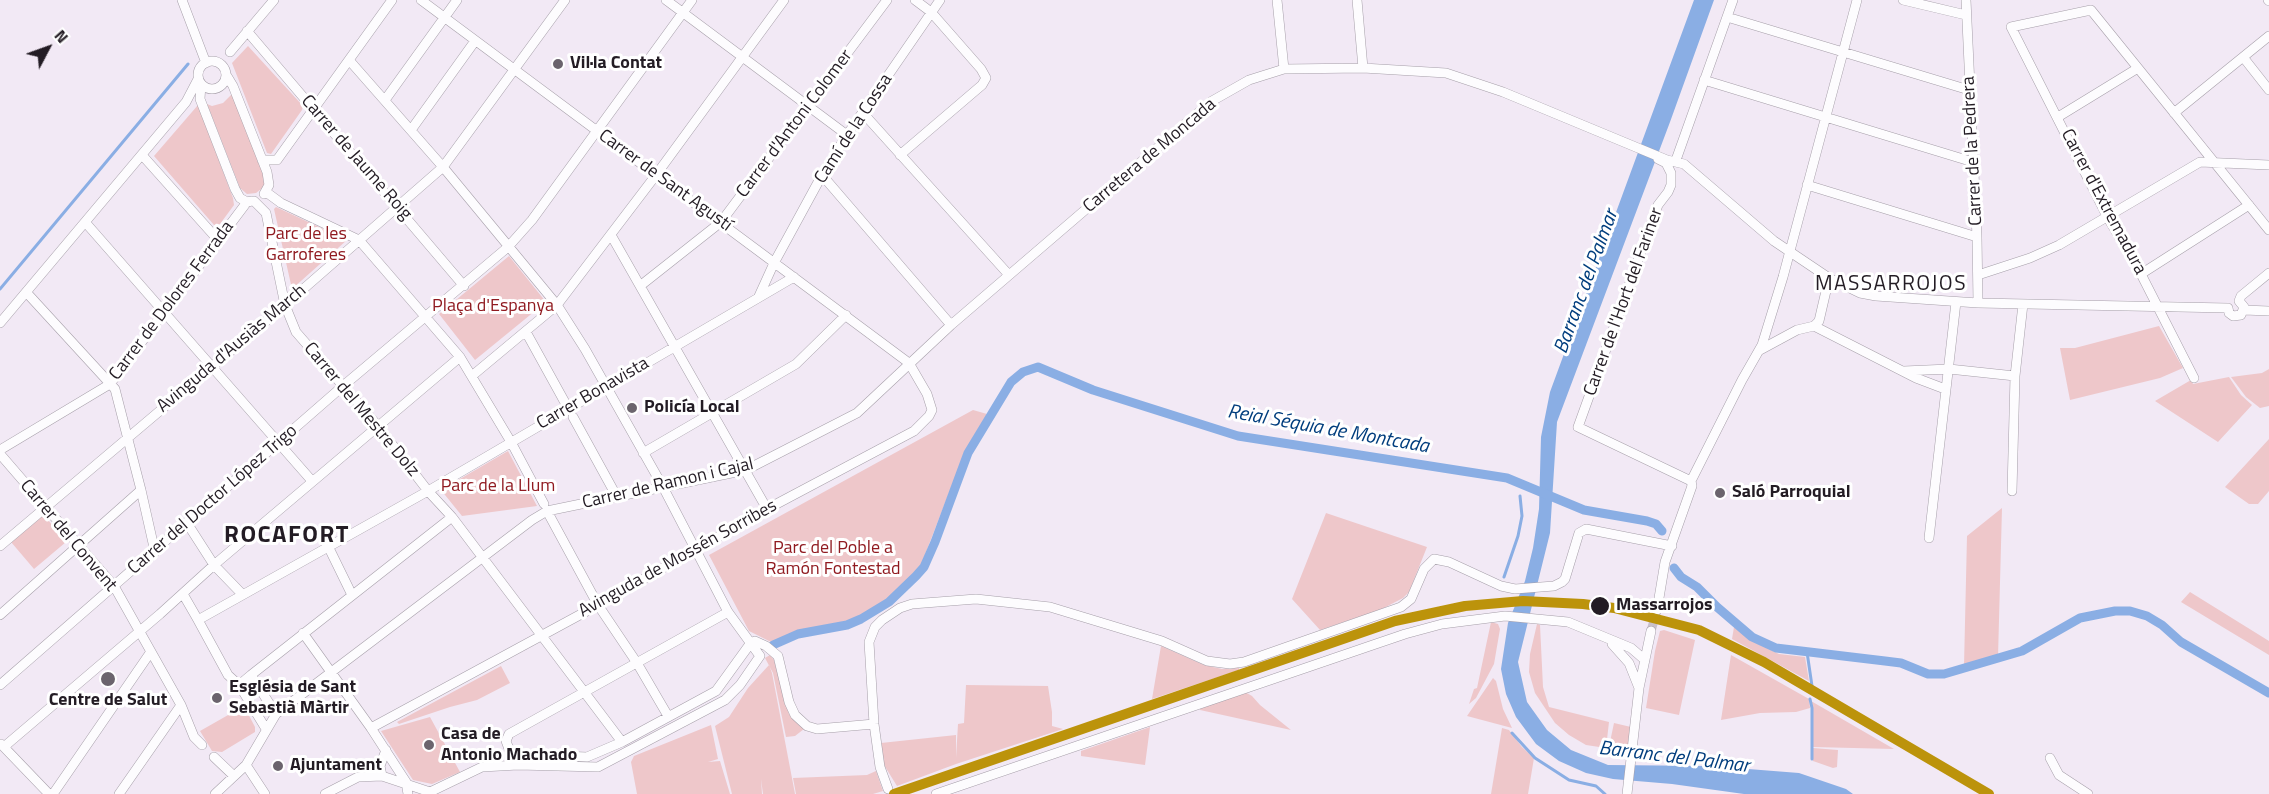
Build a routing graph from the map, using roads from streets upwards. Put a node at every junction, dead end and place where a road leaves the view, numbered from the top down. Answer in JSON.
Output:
{"nodes":[{"id":1,"x":182,"y":0,"type":"edge"},
{"id":2,"x":274,"y":0,"type":"edge"},
{"id":3,"x":392,"y":0,"type":"edge"},
{"id":4,"x":421,"y":0,"type":"edge"},
{"id":5,"x":457,"y":0,"type":"edge"},
{"id":6,"x":565,"y":0,"type":"edge"},
{"id":7,"x":666,"y":0,"type":"edge"},
{"id":8,"x":692,"y":0,"type":"edge"},
{"id":9,"x":784,"y":0,"type":"edge"},
{"id":10,"x":887,"y":0,"type":"edge"},
{"id":11,"x":915,"y":0,"type":"edge"},
{"id":12,"x":940,"y":0,"type":"edge"},
{"id":13,"x":1277,"y":0,"type":"edge"},
{"id":14,"x":1357,"y":0,"type":"edge"},
{"id":15,"x":1733,"y":0,"type":"edge"},
{"id":16,"x":1857,"y":0,"type":"edge"},
{"id":17,"x":1903,"y":0,"type":"edge"},
{"id":18,"x":1966,"y":0,"type":"edge"},
{"id":19,"x":931,"y":12,"type":"junction"},
{"id":20,"x":683,"y":13,"type":"junction"},
{"id":21,"x":1966,"y":15,"type":"junction"},
{"id":22,"x":444,"y":17,"type":"junction"},
{"id":23,"x":1727,"y":17,"type":"junction"},
{"id":24,"x":247,"y":32,"type":"junction"},
{"id":25,"x":2269,"y":36,"type":"edge"},
{"id":26,"x":475,"y":40,"type":"junction"},
{"id":27,"x":1844,"y":51,"type":"junction"},
{"id":28,"x":230,"y":52,"type":"junction"},
{"id":29,"x":743,"y":56,"type":"junction"},
{"id":30,"x":2243,"y":57,"type":"junction"},
{"id":31,"x":349,"y":60,"type":"junction"},
{"id":32,"x":210,"y":62,"type":"junction"},
{"id":33,"x":1363,"y":68,"type":"junction"},
{"id":34,"x":2138,"y":68,"type":"junction"},
{"id":35,"x":514,"y":69,"type":"junction"},
{"id":36,"x":1284,"y":69,"type":"junction"},
{"id":37,"x":226,"y":74,"type":"junction"},
{"id":38,"x":1704,"y":80,"type":"junction"},
{"id":39,"x":200,"y":81,"type":"junction"},
{"id":40,"x":214,"y":90,"type":"junction"},
{"id":41,"x":1969,"y":90,"type":"junction"},
{"id":42,"x":2269,"y":90,"type":"edge"},
{"id":43,"x":200,"y":96,"type":"junction"},
{"id":44,"x":385,"y":100,"type":"junction"},
{"id":45,"x":186,"y":102,"type":"junction"},
{"id":46,"x":808,"y":105,"type":"junction"},
{"id":47,"x":313,"y":109,"type":"junction"},
{"id":48,"x":863,"y":113,"type":"junction"},
{"id":49,"x":2174,"y":113,"type":"junction"},
{"id":50,"x":1825,"y":117,"type":"junction"},
{"id":51,"x":2058,"y":117,"type":"junction"},
{"id":52,"x":411,"y":130,"type":"junction"},
{"id":53,"x":595,"y":130,"type":"junction"},
{"id":54,"x":847,"y":135,"type":"junction"},
{"id":55,"x":142,"y":155,"type":"junction"},
{"id":56,"x":900,"y":155,"type":"junction"},
{"id":57,"x":262,"y":160,"type":"junction"},
{"id":58,"x":1670,"y":161,"type":"junction"},
{"id":59,"x":1973,"y":162,"type":"junction"},
{"id":60,"x":2214,"y":163,"type":"junction"},
{"id":61,"x":2269,"y":165,"type":"edge"},
{"id":62,"x":443,"y":167,"type":"junction"},
{"id":63,"x":656,"y":175,"type":"junction"},
{"id":64,"x":822,"y":176,"type":"junction"},
{"id":65,"x":1807,"y":185,"type":"junction"},
{"id":66,"x":266,"y":192,"type":"junction"},
{"id":67,"x":251,"y":201,"type":"junction"},
{"id":68,"x":2249,"y":205,"type":"junction"},
{"id":69,"x":398,"y":206,"type":"junction"},
{"id":70,"x":2108,"y":218,"type":"junction"},
{"id":71,"x":85,"y":222,"type":"junction"},
{"id":72,"x":721,"y":222,"type":"junction"},
{"id":73,"x":2269,"y":230,"type":"edge"},
{"id":74,"x":611,"y":235,"type":"junction"},
{"id":75,"x":1977,"y":237,"type":"junction"},
{"id":76,"x":218,"y":240,"type":"junction"},
{"id":77,"x":359,"y":240,"type":"junction"},
{"id":78,"x":508,"y":247,"type":"junction"},
{"id":79,"x":1790,"y":251,"type":"junction"},
{"id":80,"x":774,"y":263,"type":"junction"},
{"id":81,"x":2269,"y":273,"type":"edge"},
{"id":82,"x":2141,"y":274,"type":"junction"},
{"id":83,"x":1009,"y":275,"type":"junction"},
{"id":84,"x":1978,"y":275,"type":"junction"},
{"id":85,"x":794,"y":277,"type":"junction"},
{"id":86,"x":1829,"y":278,"type":"junction"},
{"id":87,"x":464,"y":286,"type":"junction"},
{"id":88,"x":640,"y":286,"type":"junction"},
{"id":89,"x":26,"y":292,"type":"junction"},
{"id":90,"x":759,"y":296,"type":"junction"},
{"id":91,"x":2239,"y":301,"type":"junction"},
{"id":92,"x":1956,"y":302,"type":"junction"},
{"id":93,"x":1978,"y":303,"type":"junction"},
{"id":94,"x":2023,"y":304,"type":"junction"},
{"id":95,"x":285,"y":305,"type":"junction"},
{"id":96,"x":557,"y":305,"type":"junction"},
{"id":97,"x":2157,"y":306,"type":"junction"},
{"id":98,"x":2228,"y":308,"type":"junction"},
{"id":99,"x":2244,"y":310,"type":"junction"},
{"id":100,"x":2269,"y":311,"type":"edge"},
{"id":101,"x":164,"y":312,"type":"junction"},
{"id":102,"x":846,"y":315,"type":"junction"},
{"id":103,"x":426,"y":317,"type":"junction"},
{"id":104,"x":0,"y":323,"type":"edge"},
{"id":105,"x":951,"y":325,"type":"junction"},
{"id":106,"x":1814,"y":326,"type":"junction"},
{"id":107,"x":526,"y":332,"type":"junction"},
{"id":108,"x":675,"y":346,"type":"junction"},
{"id":109,"x":1760,"y":350,"type":"junction"},
{"id":110,"x":460,"y":357,"type":"junction"},
{"id":111,"x":909,"y":363,"type":"junction"},
{"id":112,"x":212,"y":366,"type":"junction"},
{"id":113,"x":1949,"y":369,"type":"junction"},
{"id":114,"x":1904,"y":371,"type":"junction"},
{"id":115,"x":472,"y":375,"type":"junction"},
{"id":116,"x":2015,"y":376,"type":"junction"},
{"id":117,"x":2194,"y":378,"type":"dead end"},
{"id":118,"x":110,"y":384,"type":"junction"},
{"id":119,"x":343,"y":386,"type":"junction"},
{"id":120,"x":606,"y":386,"type":"junction"},
{"id":121,"x":1945,"y":389,"type":"junction"},
{"id":122,"x":713,"y":412,"type":"junction"},
{"id":123,"x":570,"y":413,"type":"junction"},
{"id":124,"x":378,"y":426,"type":"junction"},
{"id":125,"x":128,"y":438,"type":"junction"},
{"id":126,"x":279,"y":442,"type":"junction"},
{"id":127,"x":511,"y":442,"type":"junction"},
{"id":128,"x":0,"y":452,"type":"edge"},
{"id":129,"x":643,"y":453,"type":"junction"},
{"id":130,"x":746,"y":470,"type":"junction"},
{"id":131,"x":312,"y":481,"type":"junction"},
{"id":132,"x":1691,"y":481,"type":"junction"},
{"id":133,"x":663,"y":487,"type":"junction"},
{"id":134,"x":141,"y":490,"type":"junction"},
{"id":135,"x":428,"y":491,"type":"junction"},
{"id":136,"x":2012,"y":491,"type":"dead end"},
{"id":137,"x":617,"y":497,"type":"junction"},
{"id":138,"x":45,"y":508,"type":"junction"},
{"id":139,"x":546,"y":508,"type":"junction"},
{"id":140,"x":767,"y":509,"type":"junction"},
{"id":141,"x":452,"y":517,"type":"junction"},
{"id":142,"x":187,"y":524,"type":"junction"},
{"id":143,"x":1929,"y":538,"type":"dead end"},
{"id":144,"x":78,"y":545,"type":"junction"},
{"id":145,"x":0,"y":546,"type":"edge"},
{"id":146,"x":328,"y":546,"type":"junction"},
{"id":147,"x":1671,"y":546,"type":"junction"},
{"id":148,"x":695,"y":549,"type":"junction"},
{"id":149,"x":155,"y":552,"type":"junction"},
{"id":150,"x":481,"y":556,"type":"junction"},
{"id":151,"x":214,"y":565,"type":"junction"},
{"id":152,"x":114,"y":586,"type":"junction"},
{"id":153,"x":183,"y":594,"type":"junction"},
{"id":154,"x":242,"y":594,"type":"junction"},
{"id":155,"x":352,"y":595,"type":"junction"},
{"id":156,"x":598,"y":605,"type":"junction"},
{"id":157,"x":1657,"y":610,"type":"tunnel mouth"},
{"id":158,"x":728,"y":612,"type":"junction"},
{"id":159,"x":0,"y":615,"type":"edge"},
{"id":160,"x":198,"y":621,"type":"junction"},
{"id":161,"x":140,"y":632,"type":"junction"},
{"id":162,"x":303,"y":633,"type":"junction"},
{"id":163,"x":541,"y":634,"type":"junction"},
{"id":164,"x":1600,"y":635,"type":"junction"},
{"id":165,"x":750,"y":644,"type":"junction"},
{"id":166,"x":1631,"y":648,"type":"junction"},
{"id":167,"x":150,"y":653,"type":"junction"},
{"id":168,"x":1645,"y":660,"type":"junction"},
{"id":169,"x":1627,"y":661,"type":"junction"},
{"id":170,"x":637,"y":663,"type":"junction"},
{"id":171,"x":331,"y":671,"type":"junction"},
{"id":172,"x":251,"y":675,"type":"junction"},
{"id":173,"x":0,"y":685,"type":"edge"},
{"id":174,"x":239,"y":685,"type":"junction"},
{"id":175,"x":1639,"y":688,"type":"junction"},
{"id":176,"x":584,"y":693,"type":"junction"},
{"id":177,"x":181,"y":705,"type":"junction"},
{"id":178,"x":276,"y":714,"type":"junction"},
{"id":179,"x":668,"y":716,"type":"junction"},
{"id":180,"x":874,"y":724,"type":"junction"},
{"id":181,"x":371,"y":728,"type":"junction"},
{"id":182,"x":266,"y":729,"type":"junction"},
{"id":183,"x":622,"y":742,"type":"junction"},
{"id":184,"x":2,"y":745,"type":"edge"},
{"id":185,"x":202,"y":745,"type":"dead end"},
{"id":186,"x":386,"y":750,"type":"junction"},
{"id":187,"x":214,"y":757,"type":"dead end"},
{"id":188,"x":2050,"y":758,"type":"dead end"},
{"id":189,"x":246,"y":765,"type":"junction"},
{"id":190,"x":234,"y":776,"type":"junction"},
{"id":191,"x":382,"y":776,"type":"junction"},
{"id":192,"x":406,"y":782,"type":"junction"},
{"id":193,"x":888,"y":789,"type":"dead end"},
{"id":194,"x":1627,"y":791,"type":"edge"},
{"id":195,"x":121,"y":793,"type":"edge"},
{"id":196,"x":51,"y":794,"type":"edge"},
{"id":197,"x":215,"y":794,"type":"edge"},
{"id":198,"x":265,"y":794,"type":"edge"},
{"id":199,"x":325,"y":794,"type":"edge"},
{"id":200,"x":408,"y":794,"type":"edge"},
{"id":201,"x":936,"y":794,"type":"edge"},
{"id":202,"x":2088,"y":794,"type":"edge"}],
"edges":[{"from":1,"to":32,"type":"street"},
{"from":2,"to":24,"type":"street"},
{"from":3,"to":31,"type":"street"},
{"from":4,"to":22,"type":"street","name":"Carrer de Sant Agustí"},
{"from":5,"to":22,"type":"street"},
{"from":6,"to":35,"type":"street","name":"Avinguda d'Ausiàs March"},
{"from":7,"to":20,"type":"street"},
{"from":8,"to":20,"type":"street"},
{"from":9,"to":29,"type":"street"},
{"from":10,"to":46,"type":"street","name":"Carrer d'Antoni Colomer"},
{"from":11,"to":19,"type":"street"},
{"from":12,"to":19,"type":"street","name":"Camí de la Cossa"},
{"from":13,"to":36,"type":"street"},
{"from":14,"to":33,"type":"street"},
{"from":15,"to":23,"type":"street","name":"Carrer de l'Hort del Fariner"},
{"from":16,"to":27,"type":"street"},
{"from":17,"to":21,"type":"street"},
{"from":18,"to":21,"type":"street","name":"Carrer de la Pedrera"},
{"from":19,"to":48,"type":"street","name":"Camí de la Cossa"},
{"from":19,"to":56,"type":"street"},
{"from":20,"to":29,"type":"street"},
{"from":20,"to":53,"type":"street"},
{"from":21,"to":41,"type":"street","name":"Carrer de la Pedrera"},
{"from":22,"to":26,"type":"street","name":"Carrer de Sant Agustí"},
{"from":22,"to":44,"type":"street"},
{"from":23,"to":27,"type":"street"},
{"from":23,"to":38,"type":"street","name":"Carrer de l'Hort del Fariner"},
{"from":24,"to":28,"type":"street"},
{"from":24,"to":47,"type":"street","name":"Carrer de Jaume Roig"},
{"from":25,"to":30,"type":"street"},
{"from":26,"to":35,"type":"street","name":"Carrer de Sant Agustí"},
{"from":26,"to":52,"type":"street"},
{"from":27,"to":41,"type":"street"},
{"from":27,"to":50,"type":"street"},
{"from":28,"to":32,"type":"street"},
{"from":28,"to":37,"type":"street"},
{"from":29,"to":46,"type":"street"},
{"from":29,"to":63,"type":"street"},
{"from":30,"to":42,"type":"street"},
{"from":30,"to":49,"type":"street"},
{"from":31,"to":44,"type":"street"},
{"from":31,"to":47,"type":"street"},
{"from":32,"to":37,"type":"street"},
{"from":32,"to":39,"type":"street"},
{"from":33,"to":36,"type":"street","name":"Carretera de Moncada"},
{"from":33,"to":58,"type":"street","name":"Carretera de Moncada"},
{"from":34,"to":49,"type":"street"},
{"from":34,"to":51,"type":"street"},
{"from":34,"to":51,"type":"street","name":"Carrer d'Extremadura"},
{"from":35,"to":53,"type":"street","name":"Carrer de Sant Agustí"},
{"from":35,"to":62,"type":"street","name":"Avinguda d'Ausiàs March"},
{"from":36,"to":83,"type":"street","name":"Carretera de Moncada"},
{"from":37,"to":40,"type":"street"},
{"from":37,"to":57,"type":"street"},
{"from":38,"to":50,"type":"street"},
{"from":38,"to":58,"type":"street","name":"Carrer de l'Hort del Fariner"},
{"from":39,"to":40,"type":"street"},
{"from":39,"to":43,"type":"street"},
{"from":39,"to":45,"type":"street"},
{"from":40,"to":43,"type":"street"},
{"from":41,"to":59,"type":"street","name":"Carrer de la Pedrera"},
{"from":43,"to":45,"type":"street"},
{"from":43,"to":67,"type":"street","name":"Carrer del Mestre Dolz"},
{"from":44,"to":52,"type":"street"},
{"from":45,"to":55,"type":"street"},
{"from":46,"to":54,"type":"street"},
{"from":46,"to":72,"type":"street","name":"Carrer d'Antoni Colomer"},
{"from":47,"to":57,"type":"street"},
{"from":47,"to":69,"type":"street","name":"Carrer de Jaume Roig"},
{"from":48,"to":54,"type":"street","name":"Camí de la Cossa"},
{"from":48,"to":56,"type":"street"},
{"from":49,"to":60,"type":"street"},
{"from":50,"to":59,"type":"street"},
{"from":50,"to":65,"type":"street"},
{"from":51,"to":70,"type":"street","name":"Carrer d'Extremadura"},
{"from":52,"to":62,"type":"street"},
{"from":53,"to":63,"type":"street","name":"Carrer de Sant Agustí"},
{"from":53,"to":78,"type":"street"},
{"from":54,"to":64,"type":"street","name":"Camí de la Cossa"},
{"from":55,"to":71,"type":"street"},
{"from":55,"to":76,"type":"street"},
{"from":56,"to":83,"type":"street"},
{"from":57,"to":66,"type":"street"},
{"from":58,"to":79,"type":"street","name":"Carretera de Moncada"},
{"from":58,"to":132,"type":"street","name":"Carrer de l'Hort del Fariner"},
{"from":59,"to":75,"type":"street","name":"Carrer de la Pedrera"},
{"from":60,"to":61,"type":"street"},
{"from":60,"to":68,"type":"street"},
{"from":60,"to":70,"type":"street"},
{"from":62,"to":69,"type":"street","name":"Avinguda d'Ausiàs March"},
{"from":62,"to":78,"type":"street"},
{"from":63,"to":72,"type":"street","name":"Carrer de Sant Agustí"},
{"from":63,"to":74,"type":"street"},
{"from":64,"to":80,"type":"street","name":"Camí de la Cossa"},
{"from":64,"to":105,"type":"street"},
{"from":65,"to":75,"type":"street"},
{"from":65,"to":79,"type":"street"},
{"from":66,"to":67,"type":"street","name":"Carrer de Dolores Ferrada"},
{"from":66,"to":77,"type":"street"},
{"from":67,"to":76,"type":"street","name":"Carrer de Dolores Ferrada"},
{"from":67,"to":95,"type":"street","name":"Carrer del Mestre Dolz"},
{"from":68,"to":73,"type":"street"},
{"from":68,"to":82,"type":"street"},
{"from":69,"to":77,"type":"street","name":"Avinguda d'Ausiàs March"},
{"from":69,"to":87,"type":"street","name":"Carrer de Jaume Roig"},
{"from":70,"to":82,"type":"street","name":"Carrer d'Extremadura"},
{"from":70,"to":84,"type":"street"},
{"from":71,"to":89,"type":"street"},
{"from":71,"to":101,"type":"street"},
{"from":72,"to":80,"type":"street","name":"Carrer de Sant Agustí"},
{"from":72,"to":88,"type":"street","name":"Carrer d'Antoni Colomer"},
{"from":74,"to":88,"type":"street"},
{"from":74,"to":96,"type":"street"},
{"from":75,"to":84,"type":"street","name":"Carrer de la Pedrera"},
{"from":76,"to":101,"type":"street","name":"Carrer de Dolores Ferrada"},
{"from":77,"to":95,"type":"street","name":"Avinguda d'Ausiàs March"},
{"from":77,"to":103,"type":"street"},
{"from":78,"to":87,"type":"street"},
{"from":78,"to":96,"type":"street"},
{"from":79,"to":86,"type":"street","name":"Carretera de Moncada"},
{"from":79,"to":109,"type":"street"},
{"from":80,"to":85,"type":"street","name":"Carrer de Sant Agustí"},
{"from":80,"to":90,"type":"street"},
{"from":81,"to":91,"type":"street"},
{"from":82,"to":97,"type":"street","name":"Carrer d'Extremadura"},
{"from":83,"to":105,"type":"street","name":"Carretera de Moncada"},
{"from":84,"to":93,"type":"street","name":"Carrer de la Pedrera"},
{"from":85,"to":90,"type":"street","name":"Carrer Bonavista"},
{"from":85,"to":102,"type":"street","name":"Carrer de Sant Agustí"},
{"from":86,"to":92,"type":"street","name":"Carretera de Moncada"},
{"from":86,"to":106,"type":"street"},
{"from":87,"to":103,"type":"street"},
{"from":88,"to":108,"type":"street"},
{"from":89,"to":104,"type":"street"},
{"from":89,"to":118,"type":"street"},
{"from":90,"to":108,"type":"street","name":"Carrer Bonavista"},
{"from":91,"to":98,"type":"street"},
{"from":91,"to":99,"type":"street"},
{"from":92,"to":93,"type":"street","name":"Carretera de Moncada"},
{"from":92,"to":113,"type":"street"},
{"from":93,"to":94,"type":"street","name":"Carretera de Moncada"},
{"from":94,"to":97,"type":"street","name":"Carretera de Moncada"},
{"from":94,"to":116,"type":"street"},
{"from":95,"to":112,"type":"street","name":"Avinguda d'Ausiàs March"},
{"from":95,"to":119,"type":"street","name":"Carrer del Mestre Dolz"},
{"from":96,"to":107,"type":"street"},
{"from":96,"to":120,"type":"street"},
{"from":97,"to":98,"type":"street","name":"Carretera de Moncada"},
{"from":97,"to":117,"type":"street","name":"Carrer d'Extremadura"},
{"from":98,"to":99,"type":"street"},
{"from":99,"to":100,"type":"street"},
{"from":101,"to":112,"type":"street"},
{"from":101,"to":118,"type":"street","name":"Carrer de Dolores Ferrada"},
{"from":102,"to":111,"type":"street","name":"Carrer de Sant Agustí"},
{"from":102,"to":122,"type":"street"},
{"from":103,"to":110,"type":"street"},
{"from":103,"to":119,"type":"street","name":"Carrer del Doctor López Trigo"},
{"from":105,"to":111,"type":"street","name":"Carretera de Moncada"},
{"from":106,"to":109,"type":"street"},
{"from":106,"to":114,"type":"street"},
{"from":107,"to":115,"type":"street"},
{"from":107,"to":123,"type":"street"},
{"from":108,"to":120,"type":"street","name":"Carrer Bonavista"},
{"from":108,"to":122,"type":"street"},
{"from":109,"to":132,"type":"street"},
{"from":110,"to":115,"type":"street"},
{"from":110,"to":124,"type":"street"},
{"from":111,"to":130,"type":"street","name":"Carrer de Ramon i Cajal"},
{"from":111,"to":140,"type":"street","name":"Avinguda de Mossén Sorribes"},
{"from":112,"to":125,"type":"street","name":"Avinguda d'Ausiàs March"},
{"from":112,"to":126,"type":"street"},
{"from":113,"to":114,"type":"street"},
{"from":113,"to":116,"type":"street"},
{"from":113,"to":121,"type":"street"},
{"from":114,"to":121,"type":"street"},
{"from":115,"to":127,"type":"street"},
{"from":116,"to":136,"type":"street"},
{"from":118,"to":125,"type":"street"},
{"from":118,"to":128,"type":"street","name":"Carrer de Dolores Ferrada"},
{"from":119,"to":124,"type":"street","name":"Carrer del Mestre Dolz"},
{"from":119,"to":126,"type":"street","name":"Carrer del Doctor López Trigo"},
{"from":120,"to":123,"type":"street","name":"Carrer Bonavista"},
{"from":120,"to":129,"type":"street"},
{"from":121,"to":143,"type":"street"},
{"from":122,"to":129,"type":"street"},
{"from":122,"to":130,"type":"street"},
{"from":123,"to":127,"type":"street","name":"Carrer Bonavista"},
{"from":123,"to":137,"type":"street"},
{"from":124,"to":131,"type":"street"},
{"from":124,"to":135,"type":"street","name":"Carrer del Mestre Dolz"},
{"from":125,"to":134,"type":"street"},
{"from":125,"to":138,"type":"street","name":"Avinguda d'Ausiàs March"},
{"from":126,"to":131,"type":"street"},
{"from":126,"to":142,"type":"street","name":"Carrer del Doctor López Trigo"},
{"from":127,"to":135,"type":"street","name":"Carrer Bonavista"},
{"from":127,"to":139,"type":"street"},
{"from":128,"to":138,"type":"street","name":"Carrer del Convent"},
{"from":129,"to":133,"type":"street"},
{"from":130,"to":133,"type":"street","name":"Carrer de Ramon i Cajal"},
{"from":130,"to":140,"type":"street"},
{"from":131,"to":151,"type":"street"},
{"from":132,"to":147,"type":"street"},
{"from":133,"to":137,"type":"street","name":"Carrer de Ramon i Cajal"},
{"from":133,"to":148,"type":"street"},
{"from":134,"to":144,"type":"street"},
{"from":134,"to":149,"type":"street"},
{"from":135,"to":141,"type":"street","name":"Carrer del Mestre Dolz"},
{"from":135,"to":146,"type":"street","name":"Carrer Bonavista"},
{"from":137,"to":139,"type":"street","name":"Carrer de Ramon i Cajal"},
{"from":138,"to":144,"type":"street","name":"Carrer del Convent"},
{"from":138,"to":145,"type":"street","name":"Avinguda d'Ausiàs March"},
{"from":139,"to":150,"type":"street","name":"Carrer de Ramon i Cajal"},
{"from":139,"to":156,"type":"street"},
{"from":140,"to":148,"type":"street","name":"Avinguda de Mossén Sorribes"},
{"from":141,"to":150,"type":"street","name":"Carrer del Mestre Dolz"},
{"from":141,"to":155,"type":"street"},
{"from":142,"to":149,"type":"street","name":"Carrer del Doctor López Trigo"},
{"from":142,"to":151,"type":"street"},
{"from":144,"to":152,"type":"street","name":"Carrer del Convent"},
{"from":144,"to":159,"type":"street"},
{"from":146,"to":154,"type":"street","name":"Carrer Bonavista"},
{"from":146,"to":155,"type":"street"},
{"from":147,"to":157,"type":"street"},
{"from":147,"to":180,"type":"street"},
{"from":148,"to":156,"type":"street","name":"Avinguda de Mossén Sorribes"},
{"from":148,"to":158,"type":"street"},
{"from":149,"to":152,"type":"street","name":"Carrer del Doctor López Trigo"},
{"from":150,"to":163,"type":"street","name":"Carrer del Mestre Dolz"},
{"from":150,"to":171,"type":"street","name":"Carrer de Ramon i Cajal"},
{"from":151,"to":153,"type":"street"},
{"from":151,"to":154,"type":"street"},
{"from":152,"to":161,"type":"street","name":"Carrer del Convent"},
{"from":152,"to":173,"type":"street","name":"Carrer del Doctor López Trigo"},
{"from":153,"to":160,"type":"street"},
{"from":153,"to":161,"type":"street"},
{"from":154,"to":160,"type":"street","name":"Carrer Bonavista"},
{"from":155,"to":162,"type":"street"},
{"from":156,"to":163,"type":"street","name":"Avinguda de Mossén Sorribes"},
{"from":156,"to":170,"type":"street"},
{"from":158,"to":165,"type":"street"},
{"from":158,"to":170,"type":"street"},
{"from":160,"to":174,"type":"street"},
{"from":161,"to":167,"type":"street","name":"Carrer del Convent"},
{"from":161,"to":184,"type":"street"},
{"from":162,"to":171,"type":"street"},
{"from":162,"to":172,"type":"street"},
{"from":163,"to":176,"type":"street","name":"Carrer del Mestre Dolz"},
{"from":163,"to":181,"type":"street","name":"Avinguda de Mossén Sorribes"},
{"from":164,"to":166,"type":"street"},
{"from":164,"to":169,"type":"street"},
{"from":164,"to":201,"type":"street"},
{"from":165,"to":179,"type":"street"},
{"from":165,"to":180,"type":"street"},
{"from":165,"to":192,"type":"street"},
{"from":166,"to":168,"type":"street"},
{"from":166,"to":168,"type":"street"},
{"from":167,"to":177,"type":"street","name":"Carrer del Convent"},
{"from":167,"to":196,"type":"street"},
{"from":168,"to":169,"type":"street"},
{"from":168,"to":175,"type":"street"},
{"from":169,"to":175,"type":"street"},
{"from":170,"to":176,"type":"street"},
{"from":170,"to":179,"type":"street"},
{"from":171,"to":178,"type":"street","name":"Carrer de Ramon i Cajal"},
{"from":171,"to":181,"type":"street"},
{"from":172,"to":174,"type":"street"},
{"from":172,"to":178,"type":"street"},
{"from":174,"to":182,"type":"street"},
{"from":175,"to":194,"type":"street"},
{"from":176,"to":183,"type":"street","name":"Carrer del Mestre Dolz"},
{"from":176,"to":183,"type":"street"},
{"from":177,"to":185,"type":"street","name":"Carrer del Convent"},
{"from":177,"to":195,"type":"street"},
{"from":178,"to":182,"type":"street","name":"Carrer de Ramon i Cajal"},
{"from":179,"to":183,"type":"street"},
{"from":180,"to":193,"type":"street"},
{"from":181,"to":186,"type":"street"},
{"from":182,"to":189,"type":"street","name":"Carrer de Ramon i Cajal"},
{"from":184,"to":196,"type":"street"},
{"from":186,"to":191,"type":"street"},
{"from":186,"to":192,"type":"street"},
{"from":187,"to":190,"type":"street"},
{"from":188,"to":202,"type":"street"},
{"from":189,"to":190,"type":"street","name":"Carrer de Ramon i Cajal"},
{"from":189,"to":198,"type":"street"},
{"from":190,"to":197,"type":"street","name":"Carrer de Ramon i Cajal"},
{"from":191,"to":192,"type":"street"},
{"from":191,"to":199,"type":"street"},
{"from":192,"to":200,"type":"street"}]}
